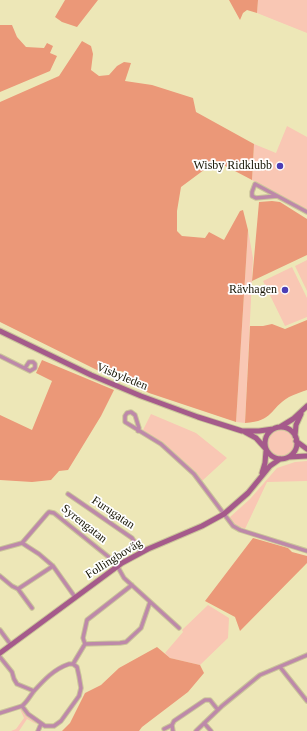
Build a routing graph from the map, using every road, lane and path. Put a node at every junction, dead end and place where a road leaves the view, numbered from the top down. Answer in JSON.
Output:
{"nodes":[{"id":1,"x":277,"y":196,"type":"junction"},
{"id":2,"x":307,"y":212,"type":"edge"},
{"id":3,"x":0,"y":331,"type":"edge"},
{"id":4,"x":0,"y":356,"type":"edge"},
{"id":5,"x":25,"y":368,"type":"dead end"},
{"id":6,"x":307,"y":406,"type":"edge"},
{"id":7,"x":302,"y":411,"type":"junction"},
{"id":8,"x":279,"y":428,"type":"junction"},
{"id":9,"x":273,"y":429,"type":"junction"},
{"id":10,"x":138,"y":431,"type":"junction"},
{"id":11,"x":242,"y":431,"type":"junction"},
{"id":12,"x":296,"y":439,"type":"junction"},
{"id":13,"x":266,"y":449,"type":"junction"},
{"id":14,"x":307,"y":449,"type":"edge"},
{"id":15,"x":307,"y":456,"type":"edge"},
{"id":16,"x":288,"y":457,"type":"junction"},
{"id":17,"x":280,"y":459,"type":"junction"},
{"id":18,"x":261,"y":476,"type":"junction"},
{"id":19,"x":68,"y":494,"type":"dead end"},
{"id":20,"x":224,"y":514,"type":"junction"},
{"id":21,"x":22,"y":543,"type":"junction"},
{"id":22,"x":0,"y":548,"type":"edge"},
{"id":23,"x":307,"y":551,"type":"edge"},
{"id":24,"x":141,"y":552,"type":"junction"},
{"id":25,"x":53,"y":566,"type":"junction"},
{"id":26,"x":117,"y":566,"type":"junction"},
{"id":27,"x":0,"y":576,"type":"edge"},
{"id":28,"x":132,"y":586,"type":"junction"},
{"id":29,"x":18,"y":589,"type":"junction"},
{"id":30,"x":75,"y":597,"type":"junction"},
{"id":31,"x":150,"y":602,"type":"junction"},
{"id":32,"x":32,"y":608,"type":"dead end"},
{"id":33,"x":179,"y":628,"type":"dead end"},
{"id":34,"x":0,"y":630,"type":"edge"},
{"id":35,"x":85,"y":644,"type":"junction"},
{"id":36,"x":11,"y":645,"type":"junction"},
{"id":37,"x":0,"y":653,"type":"edge"},
{"id":38,"x":307,"y":655,"type":"edge"},
{"id":39,"x":0,"y":657,"type":"edge"},
{"id":40,"x":73,"y":664,"type":"junction"},
{"id":41,"x":280,"y":667,"type":"junction"},
{"id":42,"x":34,"y":691,"type":"junction"},
{"id":43,"x":307,"y":702,"type":"edge"},
{"id":44,"x":22,"y":706,"type":"junction"},
{"id":45,"x":218,"y":710,"type":"junction"},
{"id":46,"x":0,"y":713,"type":"edge"},
{"id":47,"x":204,"y":723,"type":"junction"},
{"id":48,"x":41,"y":724,"type":"junction"},
{"id":49,"x":172,"y":724,"type":"junction"},
{"id":50,"x":164,"y":729,"type":"dead end"},
{"id":51,"x":38,"y":731,"type":"edge"},
{"id":52,"x":173,"y":731,"type":"edge"},
{"id":53,"x":196,"y":731,"type":"edge"},
{"id":54,"x":211,"y":731,"type":"edge"}],
"edges":[{"from":1,"to":1,"type":"street"},
{"from":1,"to":2,"type":"street"},
{"from":3,"to":11,"type":"main road","name":"Visbyleden"},
{"from":4,"to":5,"type":"street"},
{"from":6,"to":7,"type":"main road"},
{"from":7,"to":8,"type":"main road"},
{"from":7,"to":12,"type":"main road"},
{"from":8,"to":9,"type":"main road"},
{"from":8,"to":12,"type":"main road"},
{"from":9,"to":11,"type":"main road","name":"Visbyleden"},
{"from":9,"to":13,"type":"main road"},
{"from":10,"to":10,"type":"street"},
{"from":10,"to":20,"type":"street"},
{"from":11,"to":13,"type":"main road","name":"Visbyleden"},
{"from":12,"to":14,"type":"main road"},
{"from":12,"to":16,"type":"main road"},
{"from":13,"to":17,"type":"main road"},
{"from":13,"to":18,"type":"main road","name":"Follingboväg"},
{"from":15,"to":16,"type":"main road"},
{"from":16,"to":17,"type":"main road"},
{"from":17,"to":18,"type":"main road","name":"Follingboväg"},
{"from":18,"to":20,"type":"main road","name":"Follingboväg"},
{"from":19,"to":24,"type":"street","name":"Furugatan"},
{"from":20,"to":23,"type":"street"},
{"from":20,"to":24,"type":"main road","name":"Follingboväg"},
{"from":21,"to":22,"type":"street"},
{"from":21,"to":25,"type":"street"},
{"from":21,"to":26,"type":"street","name":"Syrengatan"},
{"from":24,"to":26,"type":"main road","name":"Follingboväg"},
{"from":25,"to":29,"type":"street"},
{"from":25,"to":30,"type":"street"},
{"from":26,"to":28,"type":"street"},
{"from":26,"to":30,"type":"main road","name":"Follingboväg"},
{"from":27,"to":29,"type":"street"},
{"from":28,"to":31,"type":"street"},
{"from":28,"to":35,"type":"street"},
{"from":29,"to":32,"type":"street"},
{"from":30,"to":36,"type":"main road","name":"Follingboväg"},
{"from":31,"to":33,"type":"street"},
{"from":31,"to":35,"type":"street"},
{"from":34,"to":36,"type":"street"},
{"from":35,"to":40,"type":"street"},
{"from":36,"to":37,"type":"main road","name":"Follingboväg"},
{"from":38,"to":41,"type":"street"},
{"from":39,"to":42,"type":"street"},
{"from":40,"to":42,"type":"street"},
{"from":40,"to":48,"type":"street"},
{"from":41,"to":43,"type":"street"},
{"from":41,"to":45,"type":"street"},
{"from":42,"to":44,"type":"street"},
{"from":44,"to":46,"type":"street"},
{"from":44,"to":48,"type":"street"},
{"from":45,"to":47,"type":"street"},
{"from":45,"to":49,"type":"street"},
{"from":47,"to":53,"type":"street"},
{"from":47,"to":54,"type":"street"},
{"from":48,"to":51,"type":"street"},
{"from":49,"to":50,"type":"street"},
{"from":49,"to":52,"type":"street"}]}
